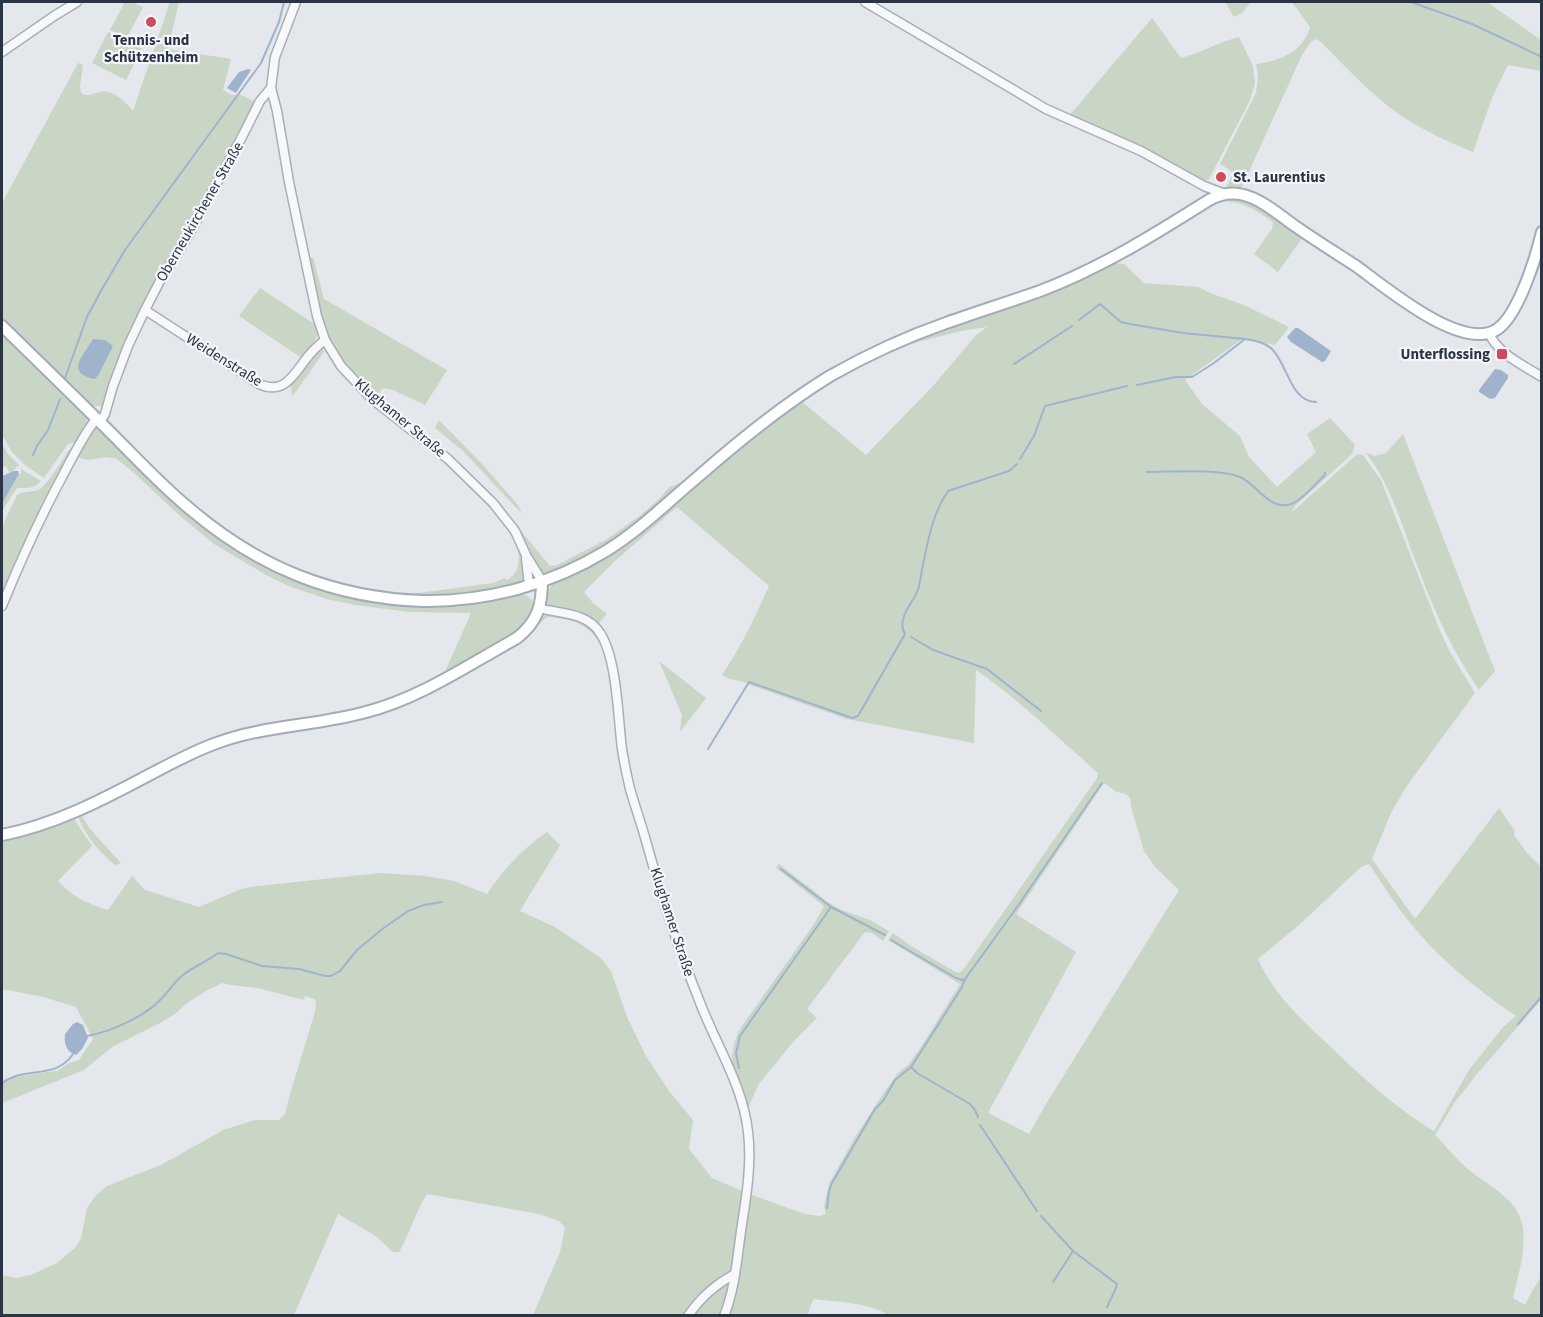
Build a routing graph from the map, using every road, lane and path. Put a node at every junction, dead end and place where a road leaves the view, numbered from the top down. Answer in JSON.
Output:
{"nodes":[{"id":1,"x":77,"y":2,"type":"edge"},
{"id":2,"x":296,"y":2,"type":"edge"},
{"id":3,"x":865,"y":2,"type":"edge"},
{"id":4,"x":2,"y":52,"type":"edge"},
{"id":5,"x":271,"y":88,"type":"junction"},
{"id":6,"x":1204,"y":186,"type":"junction"},
{"id":7,"x":1225,"y":194,"type":"junction"},
{"id":8,"x":1209,"y":200,"type":"junction"},
{"id":9,"x":1542,"y":232,"type":"edge"},
{"id":10,"x":145,"y":310,"type":"junction"},
{"id":11,"x":2,"y":326,"type":"edge"},
{"id":12,"x":1490,"y":333,"type":"junction"},
{"id":13,"x":325,"y":340,"type":"junction"},
{"id":14,"x":1542,"y":377,"type":"edge"},
{"id":15,"x":98,"y":420,"type":"junction"},
{"id":16,"x":526,"y":555,"type":"junction"},
{"id":17,"x":542,"y":581,"type":"junction"},
{"id":18,"x":529,"y":585,"type":"junction"},
{"id":19,"x":2,"y":606,"type":"edge"},
{"id":20,"x":539,"y":608,"type":"junction"},
{"id":21,"x":2,"y":835,"type":"edge"},
{"id":22,"x":735,"y":1274,"type":"junction"},
{"id":23,"x":688,"y":1316,"type":"edge"},
{"id":24,"x":724,"y":1316,"type":"edge"}],
"edges":[{"from":1,"to":4,"type":"street"},
{"from":2,"to":5,"type":"street","name":"Oberneukirchener Straße"},
{"from":3,"to":6,"type":"street"},
{"from":5,"to":10,"type":"street","name":"Oberneukirchener Straße"},
{"from":5,"to":13,"type":"street","name":"Klughamer Straße"},
{"from":6,"to":7,"type":"street"},
{"from":6,"to":8,"type":"street"},
{"from":7,"to":8,"type":"main road"},
{"from":7,"to":12,"type":"main road"},
{"from":8,"to":17,"type":"main road"},
{"from":9,"to":12,"type":"main road"},
{"from":10,"to":13,"type":"street","name":"Weidenstraße"},
{"from":10,"to":15,"type":"street","name":"Oberneukirchener Straße"},
{"from":11,"to":15,"type":"main road"},
{"from":12,"to":14,"type":"street"},
{"from":13,"to":16,"type":"street","name":"Klughamer Straße"},
{"from":15,"to":18,"type":"main road"},
{"from":15,"to":19,"type":"street","name":"Oberneukirchener Straße"},
{"from":16,"to":17,"type":"street","name":"Klughamer Straße"},
{"from":16,"to":18,"type":"street","name":"Klughamer Straße"},
{"from":17,"to":18,"type":"main road"},
{"from":17,"to":20,"type":"main road"},
{"from":18,"to":20,"type":"main road"},
{"from":20,"to":21,"type":"main road"},
{"from":20,"to":22,"type":"street","name":"Klughamer Straße"},
{"from":22,"to":23,"type":"street"},
{"from":22,"to":24,"type":"street","name":"Klughamer Straße"}]}
